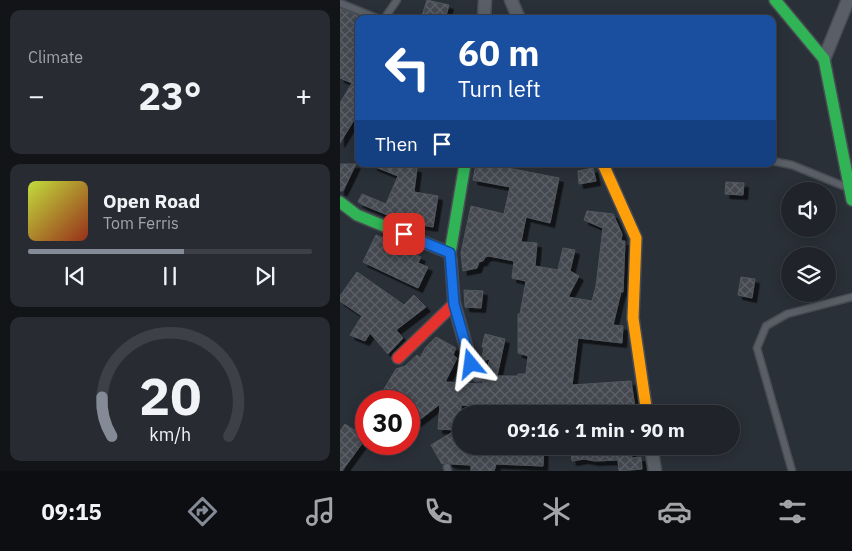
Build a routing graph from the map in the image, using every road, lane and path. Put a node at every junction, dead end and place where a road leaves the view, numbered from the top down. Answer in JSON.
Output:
{"nodes":[{"id":1,"x":397,"y":0,"type":"edge"},
{"id":2,"x":485,"y":0,"type":"edge"},
{"id":3,"x":511,"y":0,"type":"edge"},
{"id":4,"x":775,"y":0,"type":"edge"},
{"id":5,"x":848,"y":0,"type":"edge"},
{"id":6,"x":340,"y":3,"type":"edge"},
{"id":7,"x":370,"y":15,"type":"edge"},
{"id":8,"x":387,"y":15,"type":"edge"},
{"id":9,"x":484,"y":15,"type":"edge"},
{"id":10,"x":517,"y":15,"type":"edge"},
{"id":11,"x":824,"y":59,"type":"junction"},
{"id":12,"x":776,"y":162,"type":"edge"},
{"id":13,"x":465,"y":167,"type":"edge"},
{"id":14,"x":604,"y":167,"type":"edge"},
{"id":15,"x":851,"y":194,"type":"edge"},
{"id":16,"x":340,"y":202,"type":"edge"},
{"id":17,"x":450,"y":253,"type":"junction"},
{"id":18,"x":852,"y":297,"type":"edge"},
{"id":19,"x":454,"y":304,"type":"junction"},
{"id":20,"x":398,"y":358,"type":"dead end"},
{"id":21,"x":478,"y":375,"type":"dead end"},
{"id":22,"x":645,"y":405,"type":"edge"},
{"id":23,"x":652,"y":455,"type":"edge"},
{"id":24,"x":655,"y":471,"type":"edge"},
{"id":25,"x":792,"y":471,"type":"edge"}],
"edges":[{"from":1,"to":8,"type":"lane"},
{"from":2,"to":9,"type":"street"},
{"from":3,"to":10,"type":"street"},
{"from":4,"to":11,"type":"street"},
{"from":5,"to":11,"type":"street"},
{"from":6,"to":7,"type":"lane"},
{"from":11,"to":15,"type":"street"},
{"from":12,"to":15,"type":"lane"},
{"from":13,"to":17,"type":"street"},
{"from":14,"to":22,"type":"street"},
{"from":16,"to":17,"type":"street"},
{"from":17,"to":19,"type":"street"},
{"from":18,"to":25,"type":"lane"},
{"from":19,"to":20,"type":"street"},
{"from":19,"to":21,"type":"street"},
{"from":23,"to":24,"type":"street"}]}
